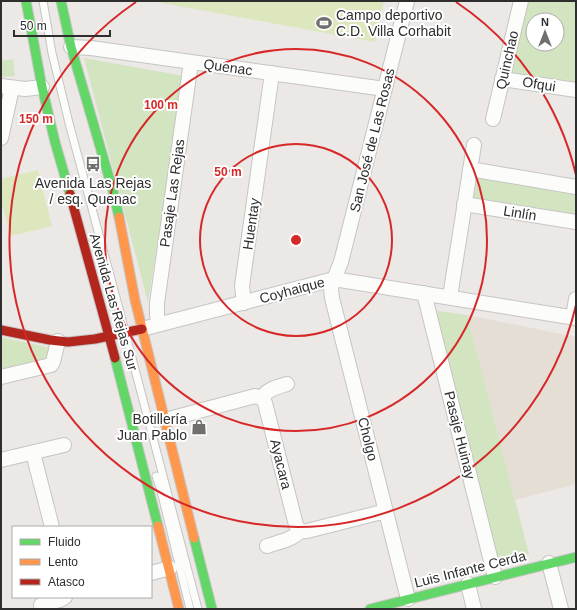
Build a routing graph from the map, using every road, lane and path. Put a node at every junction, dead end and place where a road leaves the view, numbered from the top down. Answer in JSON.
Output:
{"nodes":[{"id":1,"x":26,"y":1,"type":"edge"},
{"id":2,"x":43,"y":1,"type":"edge"},
{"id":3,"x":61,"y":1,"type":"edge"},
{"id":4,"x":407,"y":1,"type":"edge"},
{"id":5,"x":521,"y":1,"type":"edge"},
{"id":6,"x":43,"y":46,"type":"dead end"},
{"id":7,"x":71,"y":47,"type":"junction"},
{"id":8,"x":191,"y":62,"type":"junction"},
{"id":9,"x":272,"y":74,"type":"junction"},
{"id":10,"x":502,"y":79,"type":"junction"},
{"id":11,"x":47,"y":86,"type":"junction"},
{"id":12,"x":6,"y":87,"type":"edge"},
{"id":13,"x":385,"y":89,"type":"junction"},
{"id":14,"x":576,"y":90,"type":"edge"},
{"id":15,"x":493,"y":119,"type":"dead end"},
{"id":16,"x":1,"y":138,"type":"edge"},
{"id":17,"x":474,"y":145,"type":"dead end"},
{"id":18,"x":470,"y":169,"type":"junction"},
{"id":19,"x":576,"y":187,"type":"edge"},
{"id":20,"x":80,"y":202,"type":"dead end"},
{"id":21,"x":464,"y":204,"type":"junction"},
{"id":22,"x":576,"y":222,"type":"edge"},
{"id":23,"x":97,"y":264,"type":"dead end"},
{"id":24,"x":334,"y":279,"type":"junction"},
{"id":25,"x":424,"y":293,"type":"junction"},
{"id":26,"x":450,"y":297,"type":"junction"},
{"id":27,"x":576,"y":299,"type":"edge"},
{"id":28,"x":244,"y":303,"type":"junction"},
{"id":29,"x":113,"y":314,"type":"dead end"},
{"id":30,"x":574,"y":318,"type":"edge"},
{"id":31,"x":159,"y":324,"type":"junction"},
{"id":32,"x":142,"y":329,"type":"junction"},
{"id":33,"x":1,"y":330,"type":"edge"},
{"id":34,"x":118,"y":334,"type":"junction"},
{"id":35,"x":58,"y":341,"type":"junction"},
{"id":36,"x":124,"y":355,"type":"dead end"},
{"id":37,"x":1,"y":377,"type":"edge"},
{"id":38,"x":287,"y":384,"type":"dead end"},
{"id":39,"x":262,"y":398,"type":"junction"},
{"id":40,"x":165,"y":420,"type":"junction"},
{"id":41,"x":64,"y":445,"type":"dead end"},
{"id":42,"x":33,"y":453,"type":"junction"},
{"id":43,"x":1,"y":460,"type":"edge"},
{"id":44,"x":154,"y":471,"type":"dead end"},
{"id":45,"x":386,"y":511,"type":"junction"},
{"id":46,"x":52,"y":526,"type":"edge"},
{"id":47,"x":300,"y":531,"type":"junction"},
{"id":48,"x":267,"y":546,"type":"dead end"},
{"id":49,"x":576,"y":557,"type":"edge"},
{"id":50,"x":549,"y":563,"type":"junction"},
{"id":51,"x":170,"y":568,"type":"junction"},
{"id":52,"x":152,"y":573,"type":"edge"},
{"id":53,"x":495,"y":577,"type":"junction"},
{"id":54,"x":468,"y":584,"type":"junction"},
{"id":55,"x":63,"y":598,"type":"edge"},
{"id":56,"x":408,"y":599,"type":"junction"},
{"id":57,"x":41,"y":605,"type":"dead end"},
{"id":58,"x":389,"y":607,"type":"edge"},
{"id":59,"x":179,"y":609,"type":"edge"},
{"id":60,"x":190,"y":609,"type":"edge"},
{"id":61,"x":198,"y":609,"type":"edge"},
{"id":62,"x":212,"y":609,"type":"edge"},
{"id":63,"x":370,"y":609,"type":"edge"},
{"id":64,"x":474,"y":609,"type":"edge"},
{"id":65,"x":561,"y":609,"type":"edge"}],
"edges":[{"from":1,"to":11,"type":"main road","name":"Avenida Las Rejas Sur"},
{"from":2,"to":34,"type":"lane"},
{"from":3,"to":7,"type":"main road","name":"Avenida Las Rejas Sur"},
{"from":4,"to":13,"type":"street","name":"San José de Las Rosas"},
{"from":5,"to":10,"type":"street","name":"Quinchao"},
{"from":6,"to":11,"type":"lane"},
{"from":7,"to":8,"type":"street","name":"Quenac"},
{"from":7,"to":32,"type":"main road","name":"Avenida Las Rejas Sur"},
{"from":8,"to":9,"type":"street","name":"Quenac"},
{"from":8,"to":31,"type":"street","name":"Pasaje Las Rejas"},
{"from":9,"to":13,"type":"street","name":"Quenac"},
{"from":9,"to":28,"type":"street","name":"Huentay"},
{"from":10,"to":14,"type":"street","name":"Ofqui"},
{"from":10,"to":15,"type":"street","name":"Quinchao"},
{"from":11,"to":12,"type":"street"},
{"from":11,"to":34,"type":"main road","name":"Avenida Las Rejas Sur"},
{"from":12,"to":16,"type":"street"},
{"from":13,"to":24,"type":"street","name":"San José de Las Rosas"},
{"from":17,"to":18,"type":"street"},
{"from":18,"to":19,"type":"street"},
{"from":18,"to":21,"type":"street"},
{"from":20,"to":23,"type":"lane"},
{"from":21,"to":22,"type":"street","name":"Linlín"},
{"from":21,"to":26,"type":"street"},
{"from":24,"to":25,"type":"street","name":"Coyhaique"},
{"from":24,"to":28,"type":"street","name":"Coyhaique"},
{"from":24,"to":45,"type":"street","name":"Cholgo"},
{"from":25,"to":26,"type":"street","name":"Coyhaique"},
{"from":25,"to":53,"type":"street","name":"Pasaje Huinay"},
{"from":26,"to":30,"type":"street","name":"Coyhaique"},
{"from":27,"to":30,"type":"street"},
{"from":28,"to":31,"type":"street","name":"Coyhaique"},
{"from":29,"to":34,"type":"lane"},
{"from":31,"to":32,"type":"street","name":"Coyhaique"},
{"from":32,"to":34,"type":"main road","name":"Coyhaique"},
{"from":32,"to":40,"type":"main road","name":"Avenida Las Rejas Sur"},
{"from":33,"to":35,"type":"main road","name":"Coyhaique"},
{"from":34,"to":35,"type":"main road","name":"Coyhaique"},
{"from":34,"to":36,"type":"lane"},
{"from":34,"to":51,"type":"main road","name":"Avenida Las Rejas Sur"},
{"from":34,"to":61,"type":"lane"},
{"from":35,"to":37,"type":"street"},
{"from":38,"to":39,"type":"street"},
{"from":39,"to":40,"type":"street"},
{"from":39,"to":47,"type":"street","name":"Ayacara"},
{"from":40,"to":62,"type":"main road","name":"Avenida Las Rejas Sur"},
{"from":41,"to":42,"type":"street"},
{"from":42,"to":43,"type":"street"},
{"from":42,"to":46,"type":"street"},
{"from":44,"to":60,"type":"lane"},
{"from":45,"to":47,"type":"street"},
{"from":45,"to":56,"type":"street","name":"Cholgo"},
{"from":47,"to":48,"type":"street"},
{"from":49,"to":50,"type":"main road","name":"Luis Infante Cerda"},
{"from":50,"to":53,"type":"main road","name":"Luis Infante Cerda"},
{"from":50,"to":65,"type":"street"},
{"from":51,"to":52,"type":"street"},
{"from":51,"to":59,"type":"main road","name":"Avenida Las Rejas Sur"},
{"from":53,"to":54,"type":"main road","name":"Luis Infante Cerda"},
{"from":54,"to":56,"type":"main road","name":"Luis Infante Cerda"},
{"from":54,"to":64,"type":"street"},
{"from":55,"to":57,"type":"street"},
{"from":56,"to":58,"type":"main road","name":"Luis Infante Cerda"},
{"from":58,"to":63,"type":"main road","name":"Luis Infante Cerda"}]}
